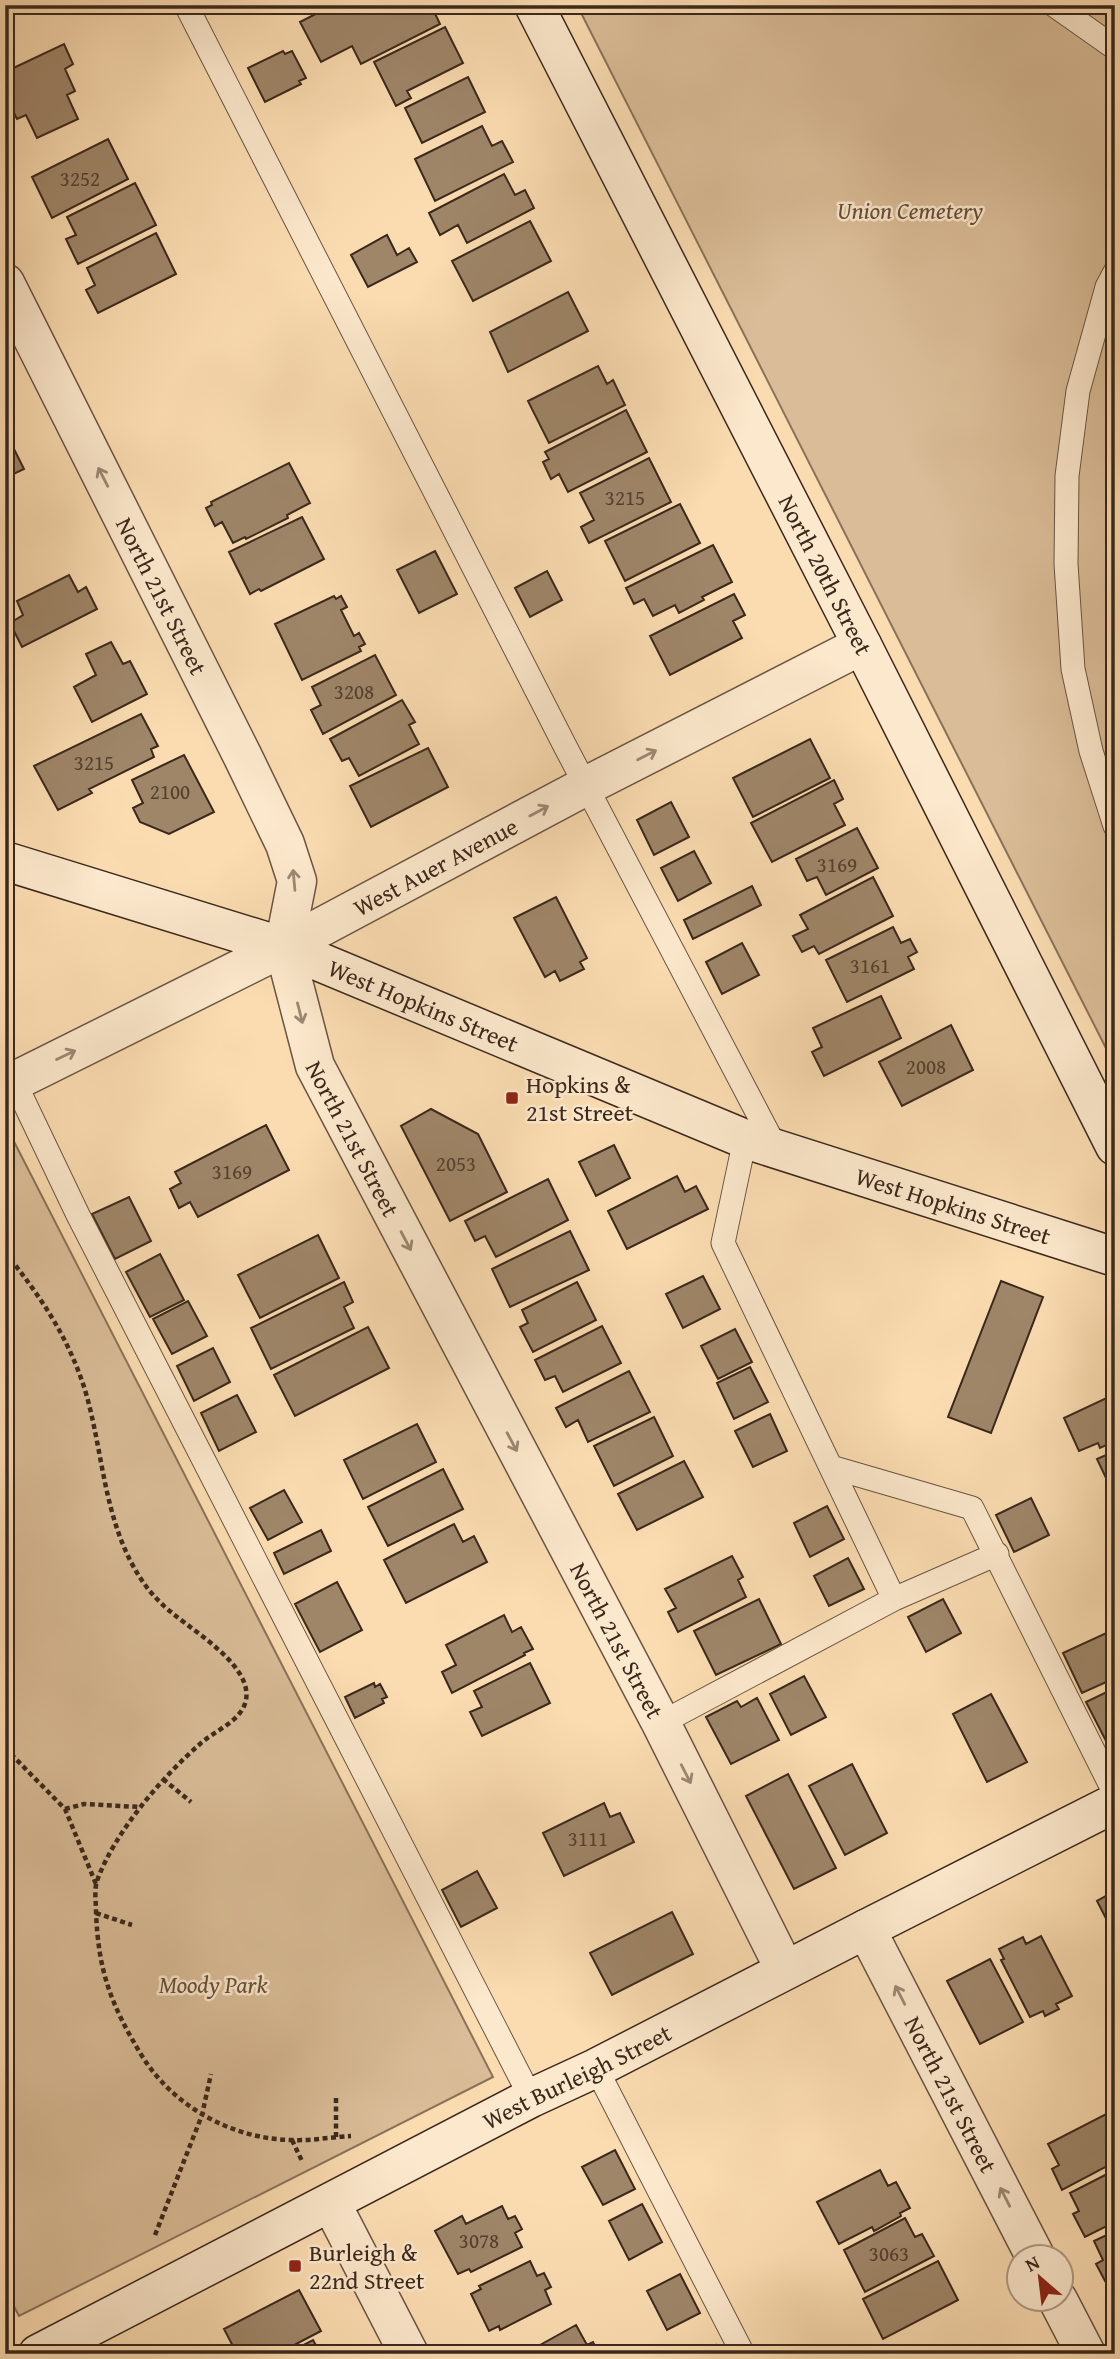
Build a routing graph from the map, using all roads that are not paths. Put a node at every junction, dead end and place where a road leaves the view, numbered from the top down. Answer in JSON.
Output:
{"nodes":[{"id":1,"x":186,"y":5,"type":"edge"},
{"id":2,"x":534,"y":5,"type":"edge"},
{"id":3,"x":1054,"y":5,"type":"edge"},
{"id":4,"x":1115,"y":48,"type":"edge"},
{"id":5,"x":1115,"y":272,"type":"edge"},
{"id":6,"x":5,"y":283,"type":"edge"},
{"id":7,"x":862,"y":645,"type":"junction"},
{"id":8,"x":1107,"y":776,"type":"edge"},
{"id":9,"x":586,"y":786,"type":"junction"},
{"id":10,"x":1115,"y":826,"type":"edge"},
{"id":11,"x":5,"y":861,"type":"edge"},
{"id":12,"x":284,"y":947,"type":"junction"},
{"id":13,"x":10,"y":1083,"type":"edge"},
{"id":14,"x":761,"y":1144,"type":"junction"},
{"id":15,"x":1115,"y":1146,"type":"edge"},
{"id":16,"x":1115,"y":1257,"type":"edge"},
{"id":17,"x":831,"y":1467,"type":"junction"},
{"id":18,"x":997,"y":1554,"type":"junction"},
{"id":19,"x":894,"y":1599,"type":"junction"},
{"id":20,"x":661,"y":1723,"type":"junction"},
{"id":21,"x":1115,"y":1794,"type":"edge"},
{"id":22,"x":1115,"y":1803,"type":"edge"},
{"id":23,"x":866,"y":1928,"type":"junction"},
{"id":24,"x":785,"y":1970,"type":"junction"},
{"id":25,"x":596,"y":2068,"type":"junction"},
{"id":26,"x":531,"y":2098,"type":"junction"},
{"id":27,"x":331,"y":2203,"type":"junction"},
{"id":28,"x":1029,"y":2244,"type":"edge"},
{"id":29,"x":1065,"y":2314,"type":"edge"},
{"id":30,"x":79,"y":2345,"type":"edge"},
{"id":31,"x":38,"y":2354,"type":"edge"},
{"id":32,"x":409,"y":2354,"type":"edge"},
{"id":33,"x":743,"y":2354,"type":"edge"},
{"id":34,"x":1086,"y":2354,"type":"edge"}],
"edges":[{"from":1,"to":9,"type":"lane"},
{"from":2,"to":7,"type":"main road","name":"North 20th Street"},
{"from":3,"to":4,"type":"lane"},
{"from":5,"to":8,"type":"lane"},
{"from":12,"to":6,"type":"main road","name":"North 21st Street","one_way":true},
{"from":9,"to":7,"type":"main road","name":"West Auer Avenue","one_way":true},
{"from":7,"to":15,"type":"main road","name":"North 20th Street"},
{"from":8,"to":10,"type":"lane"},
{"from":12,"to":9,"type":"main road","name":"West Auer Avenue","one_way":true},
{"from":9,"to":14,"type":"lane"},
{"from":11,"to":12,"type":"main road","name":"West Hopkins Street"},
{"from":13,"to":12,"type":"main road","name":"West Auer Avenue","one_way":true},
{"from":12,"to":14,"type":"main road","name":"West Hopkins Street"},
{"from":12,"to":20,"type":"main road","name":"North 21st Street","one_way":true},
{"from":13,"to":26,"type":"lane"},
{"from":14,"to":16,"type":"main road","name":"West Hopkins Street"},
{"from":14,"to":17,"type":"lane"},
{"from":17,"to":18,"type":"lane"},
{"from":17,"to":19,"type":"lane"},
{"from":18,"to":19,"type":"lane"},
{"from":18,"to":21,"type":"lane"},
{"from":19,"to":20,"type":"lane"},
{"from":20,"to":24,"type":"main road","name":"North 21st Street","one_way":true},
{"from":22,"to":23,"type":"main road","name":"West Burleigh Street"},
{"from":23,"to":24,"type":"main road","name":"West Burleigh Street"},
{"from":28,"to":23,"type":"main road","name":"North 21st Street","one_way":true},
{"from":24,"to":25,"type":"main road","name":"West Burleigh Street"},
{"from":25,"to":26,"type":"main road","name":"West Burleigh Street"},
{"from":25,"to":33,"type":"lane"},
{"from":26,"to":27,"type":"main road","name":"West Burleigh Street"},
{"from":27,"to":30,"type":"main road","name":"West Burleigh Street"},
{"from":27,"to":32,"type":"main road"},
{"from":29,"to":34,"type":"main road"},
{"from":30,"to":31,"type":"main road","name":"West Burleigh Street"}]}
